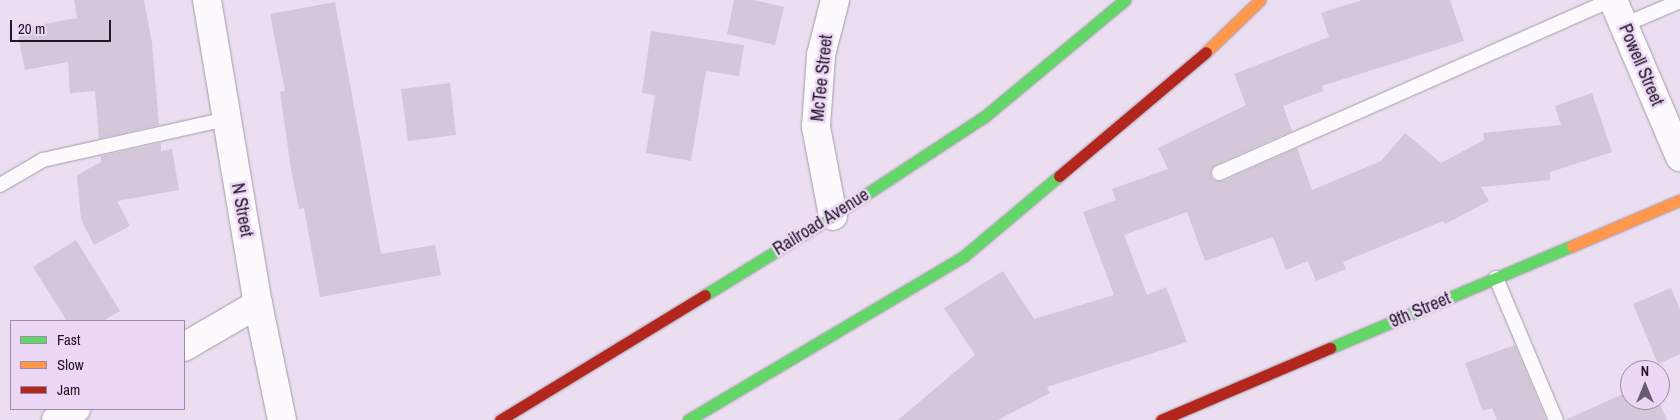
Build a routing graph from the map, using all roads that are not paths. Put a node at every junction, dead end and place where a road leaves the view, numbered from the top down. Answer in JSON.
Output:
{"nodes":[{"id":1,"x":207,"y":0,"type":"edge"},
{"id":2,"x":835,"y":0,"type":"edge"},
{"id":3,"x":1125,"y":0,"type":"edge"},
{"id":4,"x":1260,"y":0,"type":"edge"},
{"id":5,"x":1613,"y":0,"type":"edge"},
{"id":6,"x":1680,"y":1,"type":"edge"},
{"id":7,"x":1624,"y":26,"type":"junction"},
{"id":8,"x":227,"y":119,"type":"junction"},
{"id":9,"x":1680,"y":157,"type":"edge"},
{"id":10,"x":1219,"y":173,"type":"dead end"},
{"id":11,"x":0,"y":185,"type":"edge"},
{"id":12,"x":1680,"y":200,"type":"edge"},
{"id":13,"x":833,"y":216,"type":"junction"},
{"id":14,"x":1496,"y":278,"type":"junction"},
{"id":15,"x":258,"y":304,"type":"junction"},
{"id":16,"x":185,"y":346,"type":"edge"},
{"id":17,"x":74,"y":410,"type":"edge"},
{"id":18,"x":56,"y":420,"type":"edge"},
{"id":19,"x":282,"y":420,"type":"edge"},
{"id":20,"x":500,"y":420,"type":"edge"},
{"id":21,"x":688,"y":420,"type":"edge"},
{"id":22,"x":1161,"y":420,"type":"edge"},
{"id":23,"x":1556,"y":420,"type":"edge"}],
"edges":[{"from":1,"to":8,"type":"street","name":"N Street"},
{"from":2,"to":13,"type":"street","name":"McTee Street"},
{"from":3,"to":13,"type":"street","name":"Railroad Avenue"},
{"from":4,"to":21,"type":"street"},
{"from":5,"to":7,"type":"street","name":"Powell Street"},
{"from":5,"to":10,"type":"lane"},
{"from":6,"to":7,"type":"lane"},
{"from":7,"to":9,"type":"street","name":"Powell Street"},
{"from":8,"to":11,"type":"lane"},
{"from":8,"to":15,"type":"street","name":"N Street"},
{"from":12,"to":14,"type":"street","name":"9th Street"},
{"from":13,"to":20,"type":"street","name":"Railroad Avenue"},
{"from":14,"to":22,"type":"street","name":"9th Street"},
{"from":14,"to":23,"type":"lane"},
{"from":15,"to":16,"type":"street"},
{"from":15,"to":19,"type":"street","name":"N Street"},
{"from":17,"to":18,"type":"street"}]}
